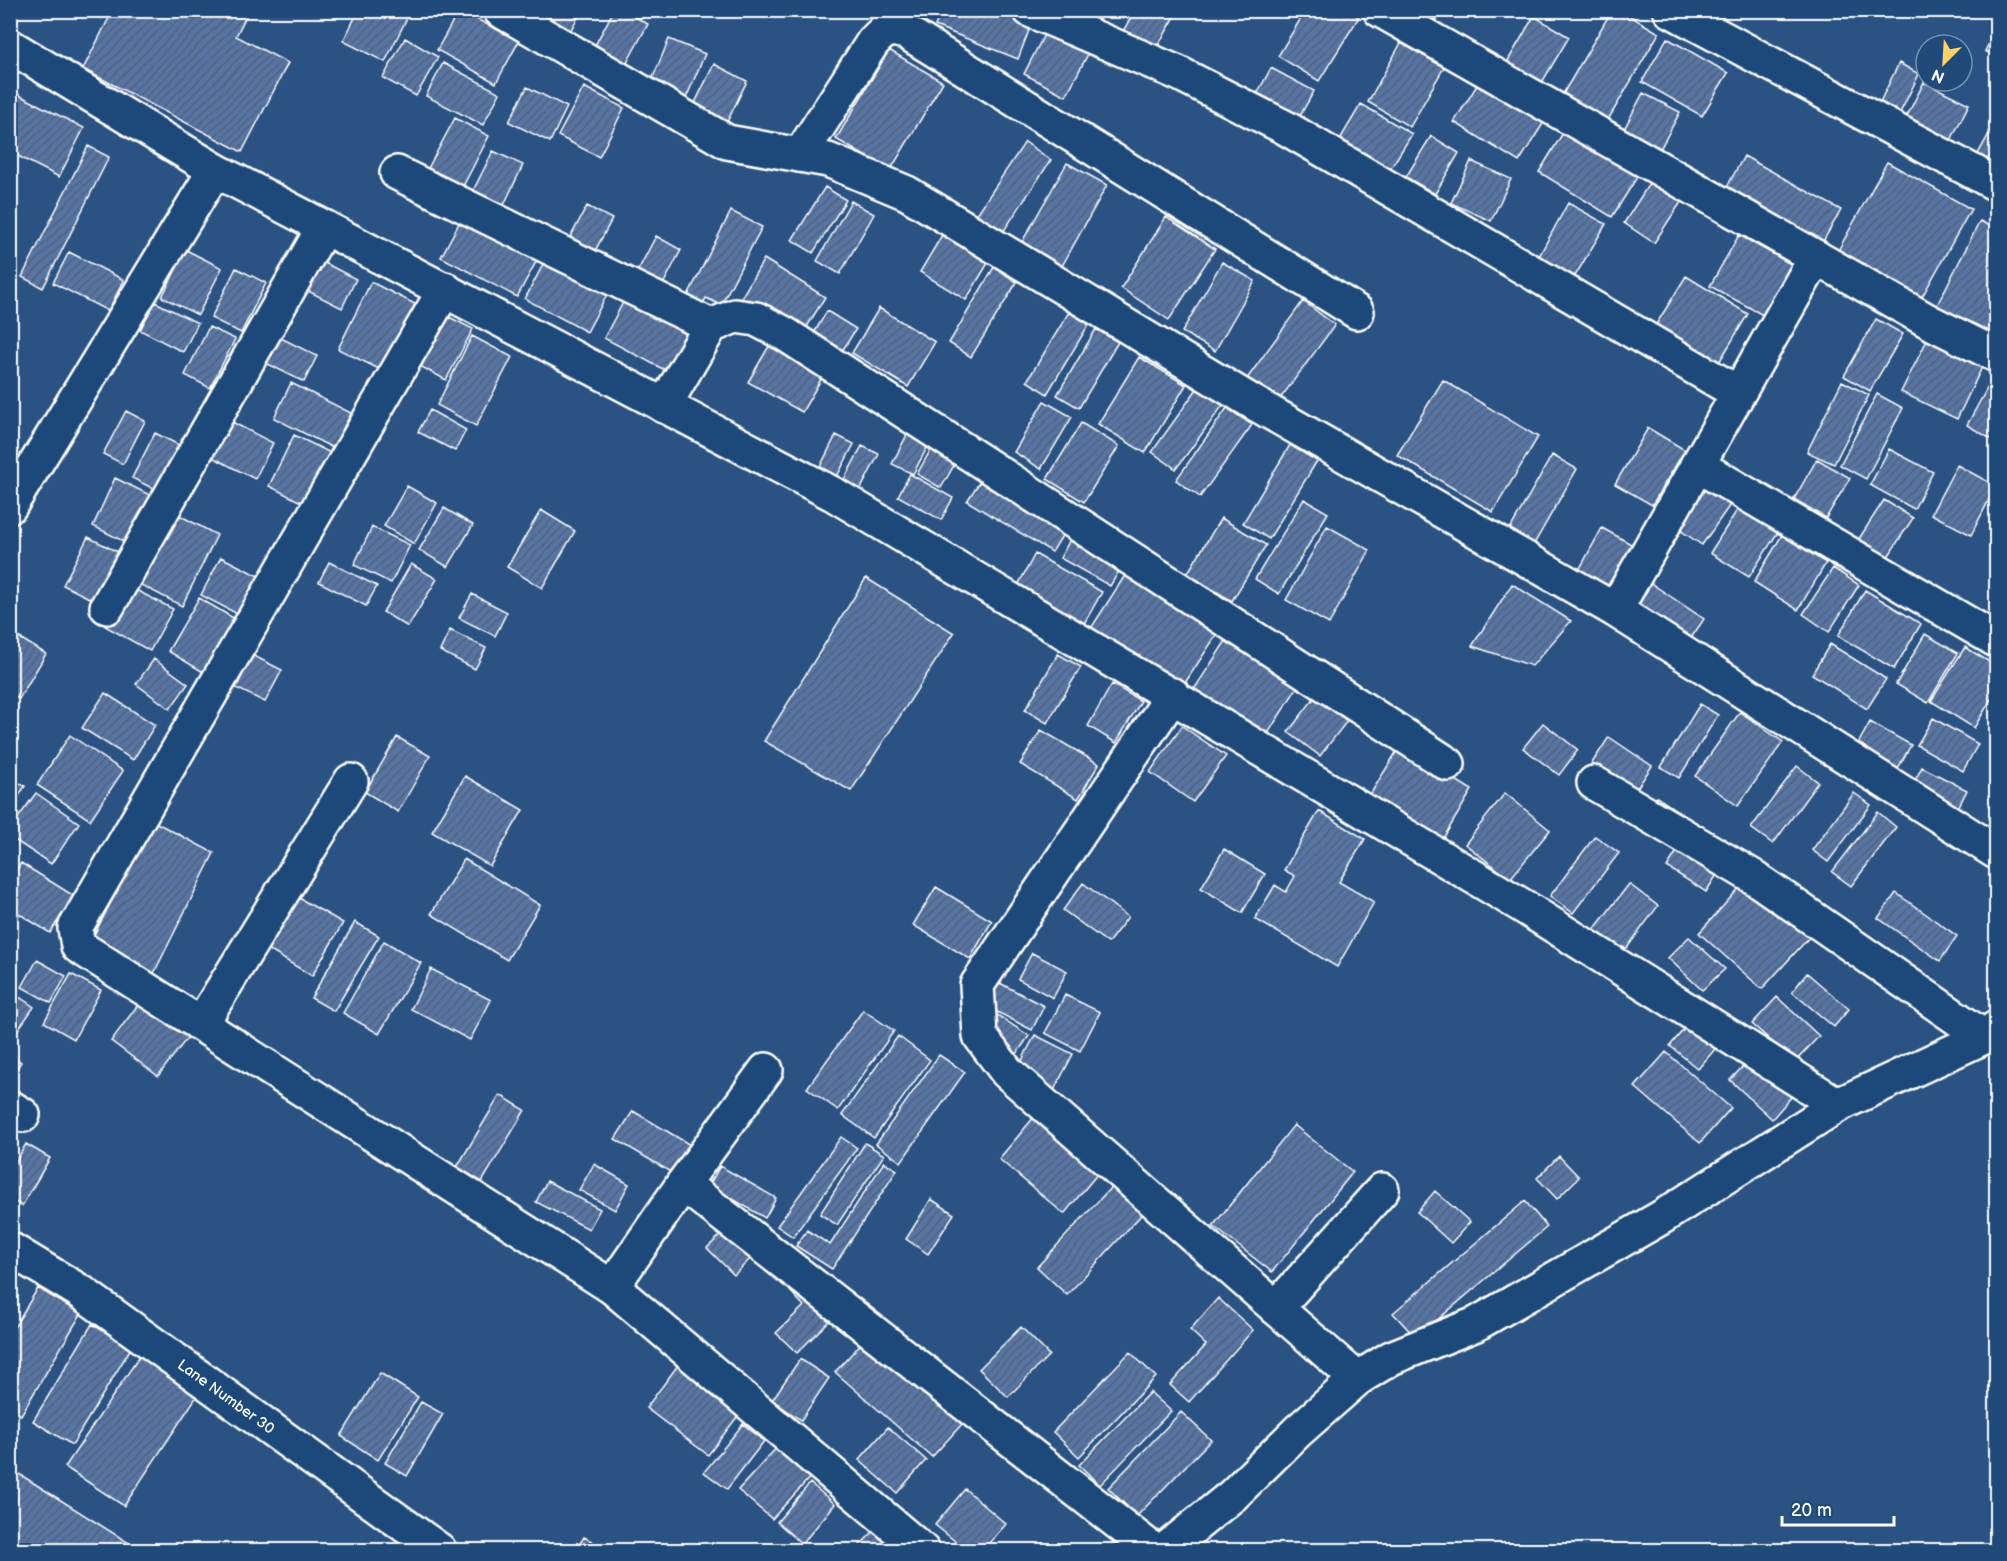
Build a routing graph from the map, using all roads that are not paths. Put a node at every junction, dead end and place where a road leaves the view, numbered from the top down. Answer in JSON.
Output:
{"nodes":[{"id":1,"x":500,"y":10,"type":"edge"},
{"id":2,"x":1030,"y":10,"type":"edge"},
{"id":3,"x":1380,"y":10,"type":"edge"},
{"id":4,"x":1670,"y":10,"type":"edge"},
{"id":5,"x":10,"y":46,"type":"edge"},
{"id":6,"x":800,"y":155,"type":"junction"},
{"id":7,"x":215,"y":170,"type":"junction"},
{"id":8,"x":397,"y":173,"type":"dead end"},
{"id":9,"x":1996,"y":184,"type":"edge"},
{"id":10,"x":324,"y":227,"type":"junction"},
{"id":11,"x":1816,"y":257,"type":"junction"},
{"id":12,"x":445,"y":289,"type":"junction"},
{"id":13,"x":1357,"y":312,"type":"dead end"},
{"id":14,"x":711,"y":326,"type":"junction"},
{"id":15,"x":1996,"y":355,"type":"edge"},
{"id":16,"x":1738,"y":393,"type":"junction"},
{"id":17,"x":664,"y":406,"type":"junction"},
{"id":18,"x":1697,"y":465,"type":"junction"},
{"id":19,"x":10,"y":506,"type":"edge"},
{"id":20,"x":107,"y":607,"type":"dead end"},
{"id":21,"x":1615,"y":610,"type":"junction"},
{"id":22,"x":1996,"y":640,"type":"edge"},
{"id":23,"x":1173,"y":695,"type":"junction"},
{"id":24,"x":1449,"y":764,"type":"dead end"},
{"id":25,"x":351,"y":781,"type":"dead end"},
{"id":26,"x":1593,"y":783,"type":"dead end"},
{"id":27,"x":1996,"y":852,"type":"edge"},
{"id":28,"x":201,"y":1024,"type":"junction"},
{"id":29,"x":1990,"y":1033,"type":"edge"},
{"id":30,"x":766,"y":1070,"type":"dead end"},
{"id":31,"x":1838,"y":1105,"type":"junction"},
{"id":32,"x":683,"y":1184,"type":"junction"},
{"id":33,"x":1382,"y":1190,"type":"dead end"},
{"id":34,"x":10,"y":1249,"type":"edge"},
{"id":35,"x":612,"y":1287,"type":"junction"},
{"id":36,"x":1276,"y":1308,"type":"junction"},
{"id":37,"x":1357,"y":1378,"type":"junction"},
{"id":38,"x":439,"y":1551,"type":"edge"},
{"id":39,"x":922,"y":1551,"type":"edge"},
{"id":40,"x":1153,"y":1551,"type":"edge"},
{"id":41,"x":1165,"y":1551,"type":"edge"}],
"edges":[{"from":1,"to":6,"type":"street"},
{"from":2,"to":16,"type":"street"},
{"from":3,"to":11,"type":"street"},
{"from":4,"to":9,"type":"street"},
{"from":5,"to":7,"type":"street"},
{"from":6,"to":13,"type":"street"},
{"from":6,"to":21,"type":"street"},
{"from":7,"to":10,"type":"street"},
{"from":7,"to":19,"type":"street"},
{"from":8,"to":14,"type":"street"},
{"from":10,"to":12,"type":"street"},
{"from":10,"to":20,"type":"street"},
{"from":11,"to":15,"type":"street"},
{"from":11,"to":16,"type":"street"},
{"from":12,"to":17,"type":"street"},
{"from":12,"to":28,"type":"street"},
{"from":14,"to":17,"type":"street"},
{"from":14,"to":24,"type":"street"},
{"from":16,"to":18,"type":"street"},
{"from":17,"to":23,"type":"street"},
{"from":18,"to":21,"type":"street"},
{"from":18,"to":22,"type":"street"},
{"from":21,"to":27,"type":"street"},
{"from":23,"to":31,"type":"street"},
{"from":23,"to":36,"type":"street"},
{"from":25,"to":28,"type":"street"},
{"from":26,"to":29,"type":"street"},
{"from":28,"to":35,"type":"street"},
{"from":29,"to":31,"type":"street"},
{"from":30,"to":32,"type":"street"},
{"from":31,"to":37,"type":"street"},
{"from":32,"to":35,"type":"street"},
{"from":32,"to":40,"type":"street"},
{"from":33,"to":36,"type":"street"},
{"from":34,"to":38,"type":"street","name":"Lane Number 30"},
{"from":35,"to":39,"type":"street"},
{"from":36,"to":37,"type":"street"},
{"from":37,"to":41,"type":"street"}]}
